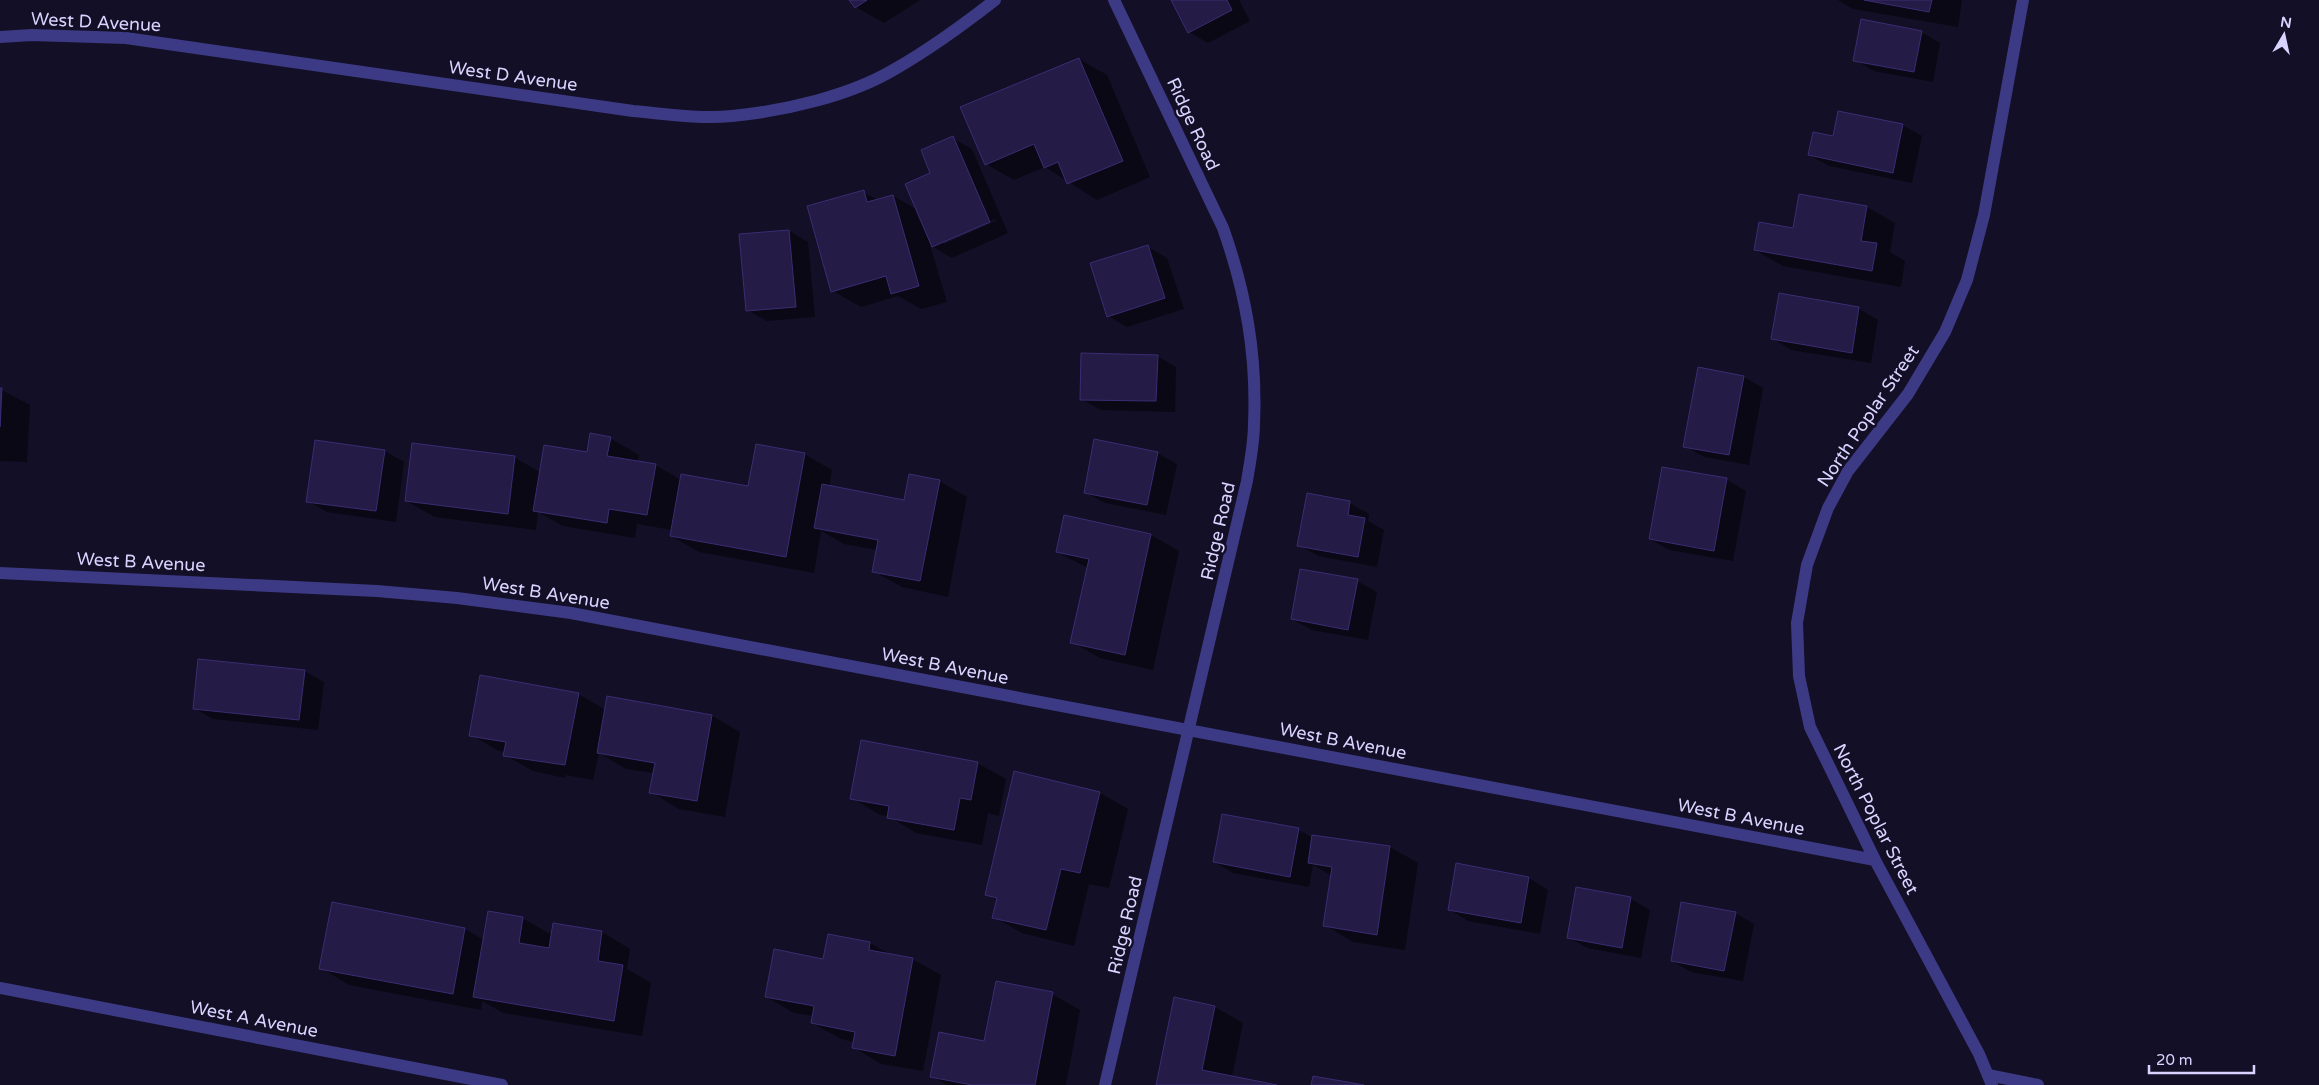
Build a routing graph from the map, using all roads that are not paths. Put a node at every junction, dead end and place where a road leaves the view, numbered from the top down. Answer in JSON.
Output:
{"nodes":[{"id":1,"x":995,"y":0,"type":"edge"},
{"id":2,"x":1114,"y":0,"type":"edge"},
{"id":3,"x":2023,"y":0,"type":"edge"},
{"id":4,"x":0,"y":37,"type":"edge"},
{"id":5,"x":0,"y":573,"type":"edge"},
{"id":6,"x":1189,"y":730,"type":"junction"},
{"id":7,"x":1875,"y":860,"type":"junction"},
{"id":8,"x":0,"y":988,"type":"edge"},
{"id":9,"x":1990,"y":1080,"type":"edge"},
{"id":10,"x":502,"y":1085,"type":"edge"},
{"id":11,"x":1105,"y":1085,"type":"edge"},
{"id":12,"x":2038,"y":1085,"type":"edge"}],
"edges":[{"from":1,"to":4,"type":"street","name":"West D Avenue"},
{"from":2,"to":6,"type":"street","name":"Ridge Road"},
{"from":3,"to":7,"type":"street","name":"North Poplar Street"},
{"from":5,"to":6,"type":"street","name":"West B Avenue"},
{"from":6,"to":7,"type":"street","name":"West B Avenue"},
{"from":6,"to":11,"type":"street","name":"Ridge Road"},
{"from":7,"to":9,"type":"street","name":"North Poplar Street"},
{"from":8,"to":10,"type":"street","name":"West A Avenue"},
{"from":9,"to":12,"type":"street"}]}
